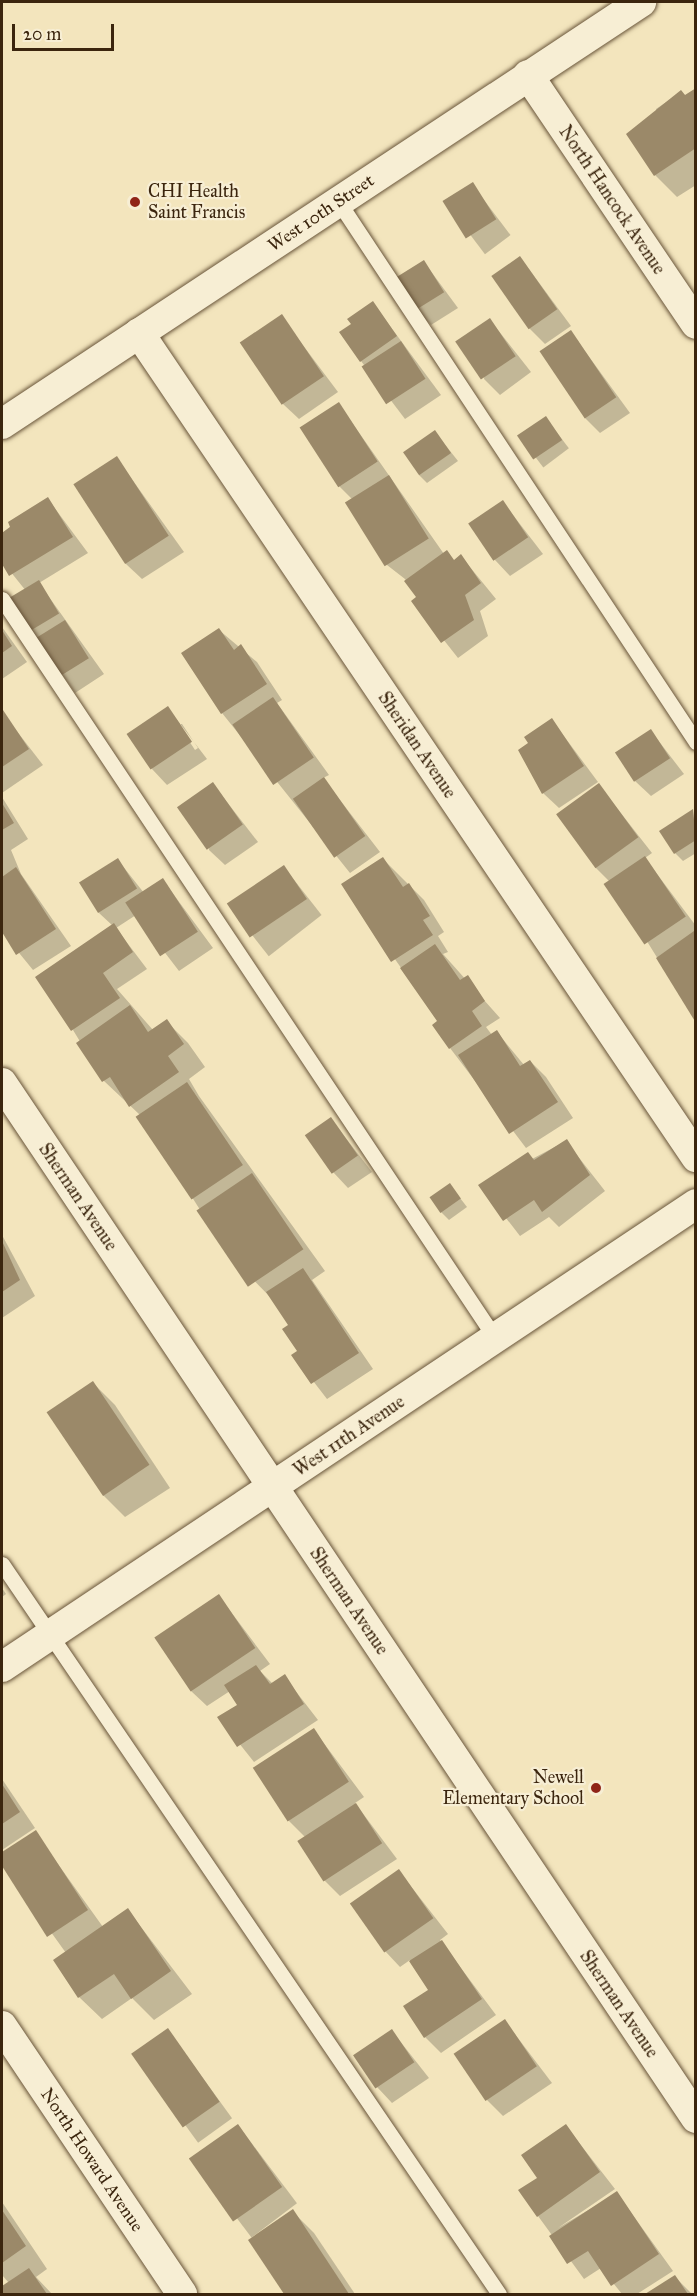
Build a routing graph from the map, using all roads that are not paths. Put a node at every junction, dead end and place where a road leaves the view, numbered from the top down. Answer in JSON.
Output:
{"nodes":[{"id":1,"x":641,"y":2,"type":"edge"},
{"id":2,"x":528,"y":75,"type":"junction"},
{"id":3,"x":338,"y":201,"type":"junction"},
{"id":4,"x":696,"y":324,"type":"edge"},
{"id":5,"x":139,"y":333,"type":"junction"},
{"id":6,"x":2,"y":424,"type":"edge"},
{"id":7,"x":2,"y":599,"type":"edge"},
{"id":8,"x":696,"y":742,"type":"edge"},
{"id":9,"x":2,"y":1083,"type":"edge"},
{"id":10,"x":696,"y":1157,"type":"edge"},
{"id":11,"x":696,"y":1204,"type":"edge"},
{"id":12,"x":495,"y":1338,"type":"junction"},
{"id":13,"x":272,"y":1487,"type":"junction"},
{"id":14,"x":2,"y":1564,"type":"edge"},
{"id":15,"x":49,"y":1635,"type":"junction"},
{"id":16,"x":2,"y":1667,"type":"edge"},
{"id":17,"x":2,"y":2026,"type":"edge"},
{"id":18,"x":696,"y":2118,"type":"edge"},
{"id":19,"x":182,"y":2295,"type":"edge"},
{"id":20,"x":499,"y":2295,"type":"edge"}],
"edges":[{"from":1,"to":2,"type":"street","name":"West 10th Street"},
{"from":2,"to":3,"type":"street","name":"West 10th Street"},
{"from":2,"to":4,"type":"street","name":"North Hancock Avenue"},
{"from":3,"to":5,"type":"street","name":"West 10th Street"},
{"from":3,"to":8,"type":"lane"},
{"from":5,"to":6,"type":"street","name":"West 10th Street"},
{"from":5,"to":10,"type":"street","name":"Sheridan Avenue"},
{"from":7,"to":12,"type":"lane"},
{"from":9,"to":13,"type":"street","name":"Sherman Avenue"},
{"from":11,"to":12,"type":"street","name":"West 11th Avenue"},
{"from":12,"to":13,"type":"street","name":"West 11th Avenue"},
{"from":13,"to":15,"type":"street","name":"West 11th Avenue"},
{"from":13,"to":18,"type":"street","name":"Sherman Avenue"},
{"from":14,"to":15,"type":"lane"},
{"from":15,"to":16,"type":"street","name":"West 11th Avenue"},
{"from":15,"to":20,"type":"lane"},
{"from":17,"to":19,"type":"street","name":"North Howard Avenue"}]}
